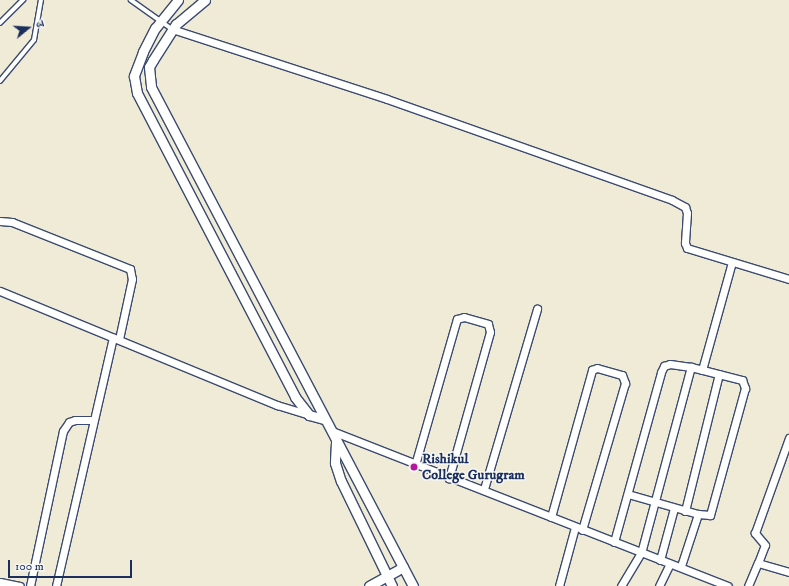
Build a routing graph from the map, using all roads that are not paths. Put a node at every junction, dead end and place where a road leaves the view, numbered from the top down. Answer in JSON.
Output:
{"nodes":[{"id":1,"x":23,"y":0,"type":"edge"},
{"id":2,"x":41,"y":0,"type":"edge"},
{"id":3,"x":131,"y":0,"type":"edge"},
{"id":4,"x":178,"y":0,"type":"edge"},
{"id":5,"x":205,"y":0,"type":"edge"},
{"id":6,"x":162,"y":20,"type":"junction"},
{"id":7,"x":0,"y":23,"type":"edge"},
{"id":8,"x":172,"y":29,"type":"junction"},
{"id":9,"x":0,"y":81,"type":"edge"},
{"id":10,"x":0,"y":221,"type":"edge"},
{"id":11,"x":732,"y":262,"type":"junction"},
{"id":12,"x":789,"y":279,"type":"edge"},
{"id":13,"x":0,"y":291,"type":"edge"},
{"id":14,"x":537,"y":309,"type":"dead end"},
{"id":15,"x":116,"y":338,"type":"junction"},
{"id":16,"x":691,"y":367,"type":"junction"},
{"id":17,"x":702,"y":370,"type":"junction"},
{"id":18,"x":719,"y":374,"type":"junction"},
{"id":19,"x":309,"y":415,"type":"junction"},
{"id":20,"x":324,"y":419,"type":"junction"},
{"id":21,"x":93,"y":420,"type":"junction"},
{"id":22,"x":332,"y":431,"type":"junction"},
{"id":23,"x":789,"y":438,"type":"edge"},
{"id":24,"x":336,"y":442,"type":"junction"},
{"id":25,"x":415,"y":465,"type":"junction"},
{"id":26,"x":449,"y":478,"type":"junction"},
{"id":27,"x":484,"y":489,"type":"junction"},
{"id":28,"x":628,"y":494,"type":"junction"},
{"id":29,"x":655,"y":502,"type":"junction"},
{"id":30,"x":674,"y":508,"type":"junction"},
{"id":31,"x":685,"y":511,"type":"junction"},
{"id":32,"x":698,"y":514,"type":"junction"},
{"id":33,"x":551,"y":517,"type":"junction"},
{"id":34,"x":578,"y":529,"type":"junction"},
{"id":35,"x":614,"y":542,"type":"junction"},
{"id":36,"x":641,"y":553,"type":"junction"},
{"id":37,"x":660,"y":560,"type":"junction"},
{"id":38,"x":670,"y":563,"type":"junction"},
{"id":39,"x":758,"y":563,"type":"junction"},
{"id":40,"x":681,"y":566,"type":"junction"},
{"id":41,"x":403,"y":567,"type":"junction"},
{"id":42,"x":789,"y":572,"type":"edge"},
{"id":43,"x":387,"y":576,"type":"junction"},
{"id":44,"x":711,"y":579,"type":"junction"},
{"id":45,"x":0,"y":582,"type":"edge"},
{"id":46,"x":20,"y":586,"type":"edge"},
{"id":47,"x":30,"y":586,"type":"edge"},
{"id":48,"x":56,"y":586,"type":"edge"},
{"id":49,"x":369,"y":586,"type":"edge"},
{"id":50,"x":392,"y":586,"type":"edge"},
{"id":51,"x":413,"y":586,"type":"edge"},
{"id":52,"x":559,"y":586,"type":"edge"},
{"id":53,"x":622,"y":586,"type":"edge"},
{"id":54,"x":659,"y":586,"type":"edge"},
{"id":55,"x":708,"y":586,"type":"edge"},
{"id":56,"x":728,"y":586,"type":"edge"},
{"id":57,"x":748,"y":586,"type":"edge"}],
"edges":[{"from":1,"to":7,"type":"lane"},
{"from":2,"to":9,"type":"lane"},
{"from":3,"to":6,"type":"lane"},
{"from":4,"to":6,"type":"street"},
{"from":5,"to":8,"type":"street"},
{"from":6,"to":8,"type":"lane"},
{"from":6,"to":19,"type":"street"},
{"from":8,"to":11,"type":"street"},
{"from":8,"to":20,"type":"street"},
{"from":10,"to":15,"type":"street"},
{"from":11,"to":12,"type":"street"},
{"from":11,"to":17,"type":"street"},
{"from":13,"to":15,"type":"street"},
{"from":14,"to":27,"type":"street"},
{"from":15,"to":19,"type":"street"},
{"from":15,"to":21,"type":"street"},
{"from":16,"to":17,"type":"street"},
{"from":16,"to":28,"type":"street"},
{"from":16,"to":29,"type":"street"},
{"from":17,"to":18,"type":"street"},
{"from":18,"to":31,"type":"street"},
{"from":18,"to":32,"type":"street"},
{"from":19,"to":20,"type":"street"},
{"from":20,"to":22,"type":"street"},
{"from":21,"to":47,"type":"street"},
{"from":21,"to":48,"type":"street"},
{"from":22,"to":24,"type":"street"},
{"from":22,"to":25,"type":"street"},
{"from":23,"to":39,"type":"street"},
{"from":24,"to":41,"type":"street"},
{"from":24,"to":43,"type":"street"},
{"from":25,"to":26,"type":"street"},
{"from":25,"to":26,"type":"street"},
{"from":26,"to":27,"type":"street"},
{"from":27,"to":33,"type":"street"},
{"from":28,"to":29,"type":"street"},
{"from":28,"to":35,"type":"street"},
{"from":29,"to":30,"type":"street"},
{"from":29,"to":36,"type":"street"},
{"from":30,"to":31,"type":"street"},
{"from":30,"to":37,"type":"street"},
{"from":31,"to":32,"type":"street"},
{"from":32,"to":40,"type":"street"},
{"from":33,"to":34,"type":"street"},
{"from":33,"to":34,"type":"street"},
{"from":34,"to":35,"type":"street"},
{"from":34,"to":52,"type":"street"},
{"from":35,"to":36,"type":"street"},
{"from":36,"to":37,"type":"street"},
{"from":36,"to":53,"type":"street"},
{"from":37,"to":38,"type":"street"},
{"from":38,"to":40,"type":"street"},
{"from":38,"to":54,"type":"street"},
{"from":39,"to":42,"type":"street"},
{"from":39,"to":57,"type":"street"},
{"from":40,"to":44,"type":"street"},
{"from":41,"to":43,"type":"street"},
{"from":41,"to":51,"type":"street"},
{"from":43,"to":49,"type":"street"},
{"from":43,"to":50,"type":"street"},
{"from":44,"to":55,"type":"street"},
{"from":44,"to":56,"type":"street"},
{"from":45,"to":46,"type":"street"}]}
